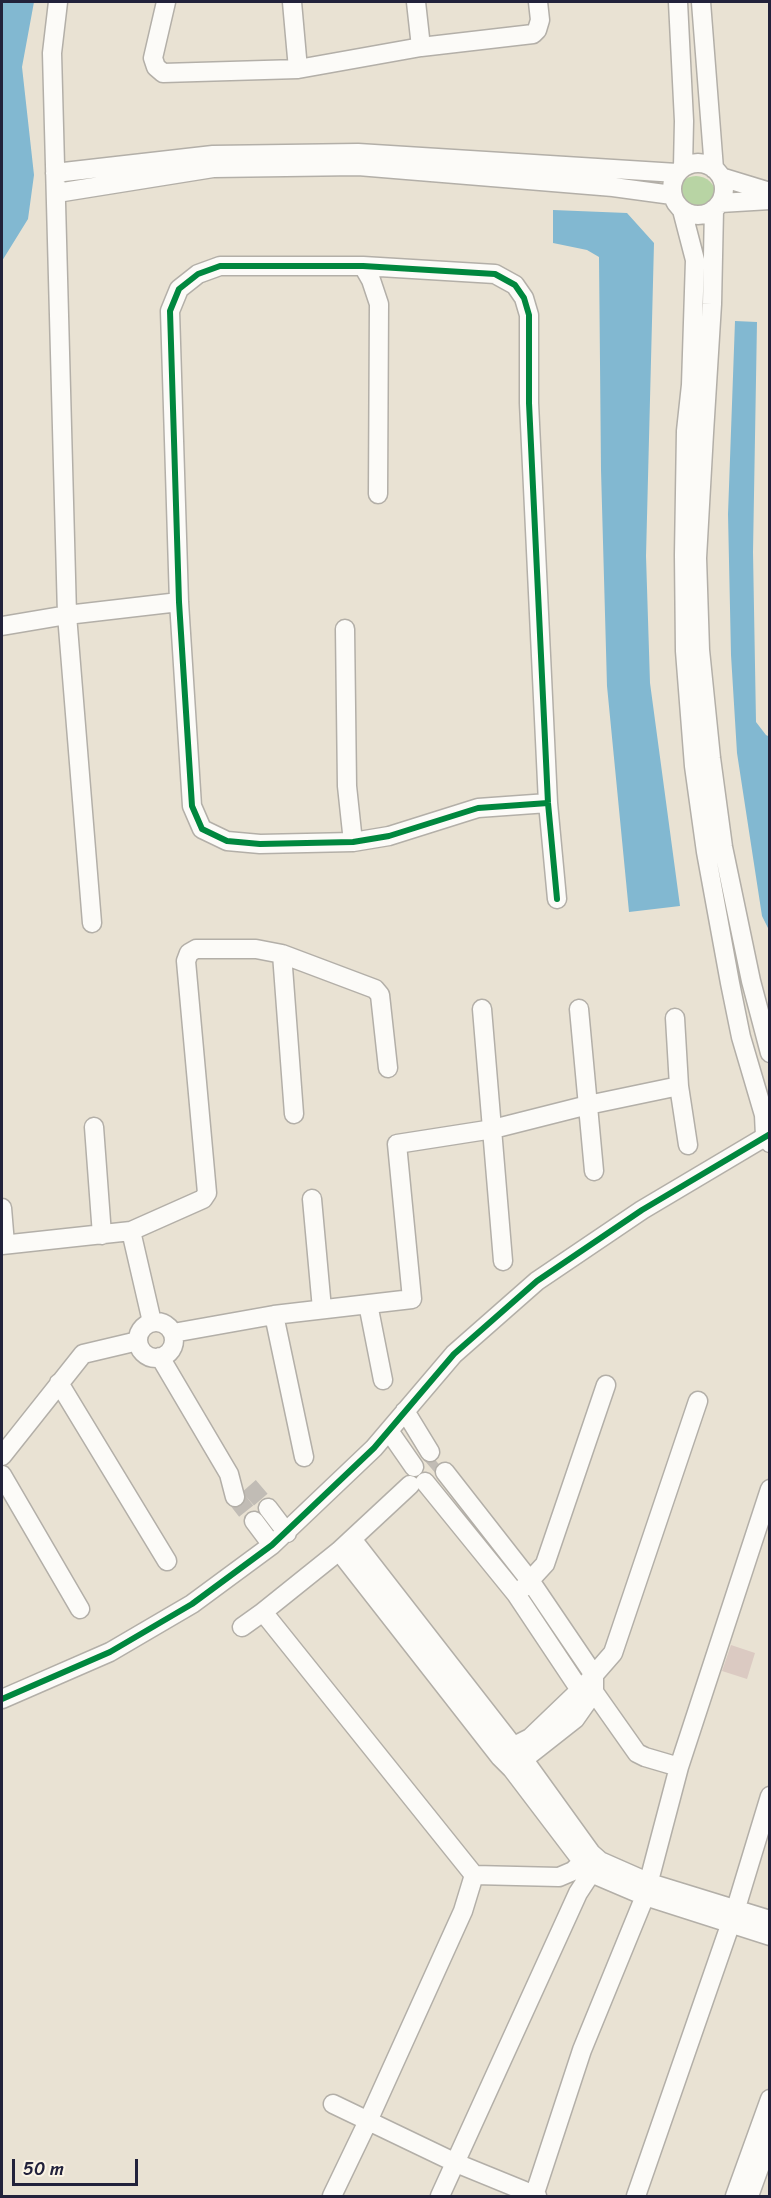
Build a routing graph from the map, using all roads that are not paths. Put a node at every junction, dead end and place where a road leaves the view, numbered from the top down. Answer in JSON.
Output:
{"nodes":[{"id":1,"x":58,"y":2,"type":"edge"},
{"id":2,"x":166,"y":2,"type":"edge"},
{"id":3,"x":292,"y":2,"type":"edge"},
{"id":4,"x":416,"y":2,"type":"edge"},
{"id":5,"x":538,"y":2,"type":"edge"},
{"id":6,"x":678,"y":2,"type":"edge"},
{"id":7,"x":701,"y":2,"type":"edge"},
{"id":8,"x":421,"y":47,"type":"junction"},
{"id":9,"x":298,"y":69,"type":"junction"},
{"id":10,"x":680,"y":170,"type":"junction"},
{"id":11,"x":55,"y":173,"type":"junction"},
{"id":12,"x":717,"y":173,"type":"junction"},
{"id":13,"x":770,"y":192,"type":"edge"},
{"id":14,"x":57,"y":193,"type":"junction"},
{"id":15,"x":672,"y":195,"type":"junction"},
{"id":16,"x":770,"y":200,"type":"edge"},
{"id":17,"x":717,"y":206,"type":"junction"},
{"id":18,"x":682,"y":210,"type":"junction"},
{"id":19,"x":363,"y":266,"type":"junction"},
{"id":20,"x":686,"y":431,"type":"junction"},
{"id":21,"x":704,"y":433,"type":"junction"},
{"id":22,"x":378,"y":494,"type":"dead end"},
{"id":23,"x":179,"y":602,"type":"junction"},
{"id":24,"x":67,"y":615,"type":"junction"},
{"id":25,"x":2,"y":626,"type":"edge"},
{"id":26,"x":345,"y":629,"type":"dead end"},
{"id":27,"x":548,"y":803,"type":"junction"},
{"id":28,"x":353,"y":842,"type":"junction"},
{"id":29,"x":557,"y":899,"type":"dead end"},
{"id":30,"x":92,"y":923,"type":"dead end"},
{"id":31,"x":282,"y":954,"type":"junction"},
{"id":32,"x":751,"y":981,"type":"junction"},
{"id":33,"x":730,"y":983,"type":"junction"},
{"id":34,"x":482,"y":1009,"type":"dead end"},
{"id":35,"x":579,"y":1010,"type":"dead end"},
{"id":36,"x":675,"y":1018,"type":"dead end"},
{"id":37,"x":770,"y":1053,"type":"edge"},
{"id":38,"x":388,"y":1068,"type":"dead end"},
{"id":39,"x":679,"y":1086,"type":"junction"},
{"id":40,"x":588,"y":1105,"type":"junction"},
{"id":41,"x":294,"y":1114,"type":"dead end"},
{"id":42,"x":94,"y":1127,"type":"dead end"},
{"id":43,"x":493,"y":1129,"type":"junction"},
{"id":44,"x":768,"y":1137,"type":"edge"},
{"id":45,"x":688,"y":1145,"type":"dead end"},
{"id":46,"x":594,"y":1171,"type":"dead end"},
{"id":47,"x":312,"y":1199,"type":"dead end"},
{"id":48,"x":2,"y":1208,"type":"edge"},
{"id":49,"x":131,"y":1232,"type":"junction"},
{"id":50,"x":102,"y":1234,"type":"junction"},
{"id":51,"x":3,"y":1245,"type":"edge"},
{"id":52,"x":503,"y":1261,"type":"dead end"},
{"id":53,"x":368,"y":1304,"type":"junction"},
{"id":54,"x":322,"y":1309,"type":"junction"},
{"id":55,"x":274,"y":1315,"type":"junction"},
{"id":56,"x":150,"y":1316,"type":"junction"},
{"id":57,"x":173,"y":1333,"type":"junction"},
{"id":58,"x":138,"y":1341,"type":"junction"},
{"id":59,"x":160,"y":1357,"type":"junction"},
{"id":60,"x":383,"y":1380,"type":"dead end"},
{"id":61,"x":59,"y":1383,"type":"junction"},
{"id":62,"x":606,"y":1385,"type":"dead end"},
{"id":63,"x":698,"y":1401,"type":"dead end"},
{"id":64,"x":405,"y":1411,"type":"junction"},
{"id":65,"x":389,"y":1431,"type":"junction"},
{"id":66,"x":430,"y":1452,"type":"dead end"},
{"id":67,"x":2,"y":1456,"type":"edge"},
{"id":68,"x":304,"y":1457,"type":"dead end"},
{"id":69,"x":414,"y":1467,"type":"dead end"},
{"id":70,"x":445,"y":1472,"type":"dead end"},
{"id":71,"x":2,"y":1475,"type":"edge"},
{"id":72,"x":770,"y":1489,"type":"edge"},
{"id":73,"x":242,"y":1492,"type":"tunnel mouth"},
{"id":74,"x":268,"y":1508,"type":"tunnel mouth"},
{"id":75,"x":254,"y":1521,"type":"tunnel mouth"},
{"id":76,"x":287,"y":1533,"type":"junction"},
{"id":77,"x":272,"y":1545,"type":"junction"},
{"id":78,"x":345,"y":1545,"type":"junction"},
{"id":79,"x":167,"y":1561,"type":"dead end"},
{"id":80,"x":531,"y":1582,"type":"junction"},
{"id":81,"x":516,"y":1594,"type":"junction"},
{"id":82,"x":80,"y":1609,"type":"dead end"},
{"id":83,"x":263,"y":1612,"type":"junction"},
{"id":84,"x":242,"y":1627,"type":"dead end"},
{"id":85,"x":590,"y":1686,"type":"junction"},
{"id":86,"x":2,"y":1699,"type":"edge"},
{"id":87,"x":512,"y":1758,"type":"junction"},
{"id":88,"x":679,"y":1767,"type":"junction"},
{"id":89,"x":770,"y":1796,"type":"edge"},
{"id":90,"x":591,"y":1862,"type":"junction"},
{"id":91,"x":474,"y":1875,"type":"junction"},
{"id":92,"x":648,"y":1889,"type":"junction"},
{"id":93,"x":733,"y":1916,"type":"junction"},
{"id":94,"x":770,"y":1920,"type":"edge"},
{"id":95,"x":770,"y":1936,"type":"edge"},
{"id":96,"x":770,"y":2099,"type":"edge"},
{"id":97,"x":333,"y":2104,"type":"dead end"},
{"id":98,"x":368,"y":2121,"type":"junction"},
{"id":99,"x":770,"y":2138,"type":"edge"},
{"id":100,"x":456,"y":2163,"type":"junction"},
{"id":101,"x":332,"y":2196,"type":"edge"},
{"id":102,"x":440,"y":2196,"type":"edge"},
{"id":103,"x":535,"y":2196,"type":"edge"},
{"id":104,"x":636,"y":2196,"type":"edge"},
{"id":105,"x":735,"y":2196,"type":"edge"},
{"id":106,"x":749,"y":2196,"type":"edge"}],
"edges":[{"from":1,"to":11,"type":"street"},
{"from":2,"to":9,"type":"street"},
{"from":3,"to":9,"type":"street"},
{"from":4,"to":8,"type":"street"},
{"from":5,"to":8,"type":"street"},
{"from":6,"to":10,"type":"street"},
{"from":7,"to":12,"type":"street"},
{"from":8,"to":9,"type":"street"},
{"from":10,"to":11,"type":"street"},
{"from":10,"to":12,"type":"street"},
{"from":10,"to":15,"type":"street"},
{"from":11,"to":14,"type":"street"},
{"from":12,"to":13,"type":"street"},
{"from":12,"to":17,"type":"street"},
{"from":14,"to":15,"type":"street"},
{"from":14,"to":24,"type":"street"},
{"from":15,"to":18,"type":"street"},
{"from":16,"to":17,"type":"street"},
{"from":17,"to":18,"type":"street"},
{"from":17,"to":21,"type":"street"},
{"from":18,"to":20,"type":"street"},
{"from":19,"to":22,"type":"street"},
{"from":19,"to":23,"type":"street"},
{"from":19,"to":27,"type":"street"},
{"from":20,"to":21,"type":"street"},
{"from":20,"to":33,"type":"street"},
{"from":21,"to":32,"type":"street"},
{"from":23,"to":24,"type":"street"},
{"from":23,"to":28,"type":"street"},
{"from":24,"to":25,"type":"street"},
{"from":24,"to":30,"type":"street"},
{"from":26,"to":28,"type":"street"},
{"from":27,"to":28,"type":"street"},
{"from":27,"to":29,"type":"street"},
{"from":31,"to":38,"type":"street"},
{"from":31,"to":41,"type":"street"},
{"from":31,"to":49,"type":"street"},
{"from":32,"to":33,"type":"street"},
{"from":32,"to":37,"type":"street"},
{"from":33,"to":44,"type":"street"},
{"from":34,"to":43,"type":"street"},
{"from":35,"to":40,"type":"street"},
{"from":36,"to":39,"type":"street"},
{"from":39,"to":40,"type":"street"},
{"from":39,"to":45,"type":"street"},
{"from":40,"to":43,"type":"street"},
{"from":40,"to":46,"type":"street"},
{"from":42,"to":50,"type":"street"},
{"from":43,"to":52,"type":"street"},
{"from":43,"to":53,"type":"street"},
{"from":44,"to":64,"type":"street"},
{"from":47,"to":54,"type":"street"},
{"from":48,"to":51,"type":"street"},
{"from":49,"to":50,"type":"street"},
{"from":49,"to":56,"type":"street"},
{"from":50,"to":51,"type":"street"},
{"from":53,"to":54,"type":"street"},
{"from":53,"to":60,"type":"street"},
{"from":54,"to":55,"type":"street"},
{"from":55,"to":57,"type":"street"},
{"from":55,"to":68,"type":"street"},
{"from":56,"to":57,"type":"street"},
{"from":56,"to":58,"type":"street"},
{"from":57,"to":59,"type":"street"},
{"from":58,"to":59,"type":"street"},
{"from":58,"to":61,"type":"street"},
{"from":59,"to":73,"type":"street"},
{"from":61,"to":67,"type":"street"},
{"from":61,"to":79,"type":"street"},
{"from":62,"to":80,"type":"street"},
{"from":63,"to":85,"type":"street"},
{"from":64,"to":65,"type":"street"},
{"from":64,"to":66,"type":"street"},
{"from":65,"to":69,"type":"street"},
{"from":65,"to":76,"type":"street"},
{"from":70,"to":80,"type":"street"},
{"from":71,"to":82,"type":"street"},
{"from":72,"to":88,"type":"street"},
{"from":74,"to":76,"type":"street"},
{"from":75,"to":77,"type":"street"},
{"from":76,"to":77,"type":"street"},
{"from":77,"to":86,"type":"street"},
{"from":78,"to":81,"type":"street"},
{"from":78,"to":83,"type":"street"},
{"from":78,"to":87,"type":"street"},
{"from":80,"to":81,"type":"street"},
{"from":80,"to":85,"type":"street"},
{"from":81,"to":85,"type":"street"},
{"from":83,"to":84,"type":"street"},
{"from":83,"to":91,"type":"street"},
{"from":85,"to":87,"type":"street"},
{"from":85,"to":88,"type":"street"},
{"from":87,"to":90,"type":"street"},
{"from":88,"to":92,"type":"street"},
{"from":89,"to":93,"type":"street"},
{"from":90,"to":91,"type":"street"},
{"from":90,"to":92,"type":"street"},
{"from":90,"to":100,"type":"street"},
{"from":91,"to":98,"type":"street"},
{"from":92,"to":93,"type":"street"},
{"from":92,"to":103,"type":"street"},
{"from":93,"to":94,"type":"street"},
{"from":93,"to":95,"type":"street"},
{"from":93,"to":104,"type":"street"},
{"from":96,"to":105,"type":"street"},
{"from":97,"to":98,"type":"street"},
{"from":98,"to":100,"type":"street"},
{"from":98,"to":101,"type":"street"},
{"from":99,"to":106,"type":"street"},
{"from":100,"to":102,"type":"street"},
{"from":100,"to":103,"type":"street"}]}
